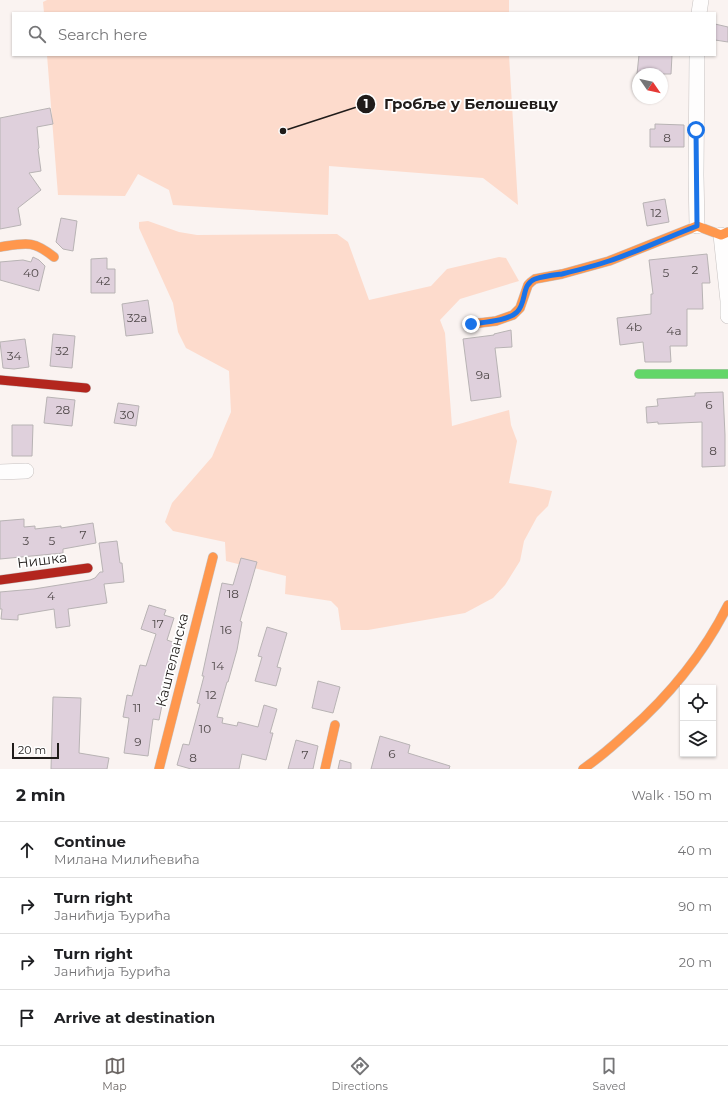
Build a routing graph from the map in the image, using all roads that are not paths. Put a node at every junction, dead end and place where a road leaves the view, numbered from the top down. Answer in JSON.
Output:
{"nodes":[{"id":1,"x":701,"y":0,"type":"edge"},
{"id":2,"x":699,"y":12,"type":"edge"},
{"id":3,"x":696,"y":56,"type":"edge"},
{"id":4,"x":697,"y":226,"type":"junction"},
{"id":5,"x":724,"y":234,"type":"edge"},
{"id":6,"x":0,"y":247,"type":"edge"},
{"id":7,"x":54,"y":258,"type":"dead end"},
{"id":8,"x":728,"y":316,"type":"edge"},
{"id":9,"x":471,"y":324,"type":"dead end"},
{"id":10,"x":639,"y":374,"type":"dead end"},
{"id":11,"x":728,"y":374,"type":"edge"},
{"id":12,"x":0,"y":380,"type":"edge"},
{"id":13,"x":86,"y":388,"type":"dead end"},
{"id":14,"x":26,"y":471,"type":"dead end"},
{"id":15,"x":0,"y":472,"type":"edge"},
{"id":16,"x":213,"y":557,"type":"dead end"},
{"id":17,"x":88,"y":568,"type":"dead end"},
{"id":18,"x":0,"y":580,"type":"edge"},
{"id":19,"x":728,"y":605,"type":"edge"},
{"id":20,"x":335,"y":725,"type":"dead end"},
{"id":21,"x":159,"y":769,"type":"edge"},
{"id":22,"x":326,"y":769,"type":"edge"},
{"id":23,"x":583,"y":769,"type":"edge"}],
"edges":[{"from":1,"to":2,"type":"street"},
{"from":3,"to":4,"type":"street"},
{"from":4,"to":5,"type":"street"},
{"from":4,"to":9,"type":"street"},
{"from":5,"to":8,"type":"street"},
{"from":6,"to":7,"type":"street"},
{"from":10,"to":11,"type":"street"},
{"from":12,"to":13,"type":"street"},
{"from":14,"to":15,"type":"street"},
{"from":16,"to":21,"type":"street","name":"Каштеланска"},
{"from":17,"to":18,"type":"street","name":"Нишка"},
{"from":19,"to":23,"type":"street"},
{"from":20,"to":22,"type":"street"}]}
